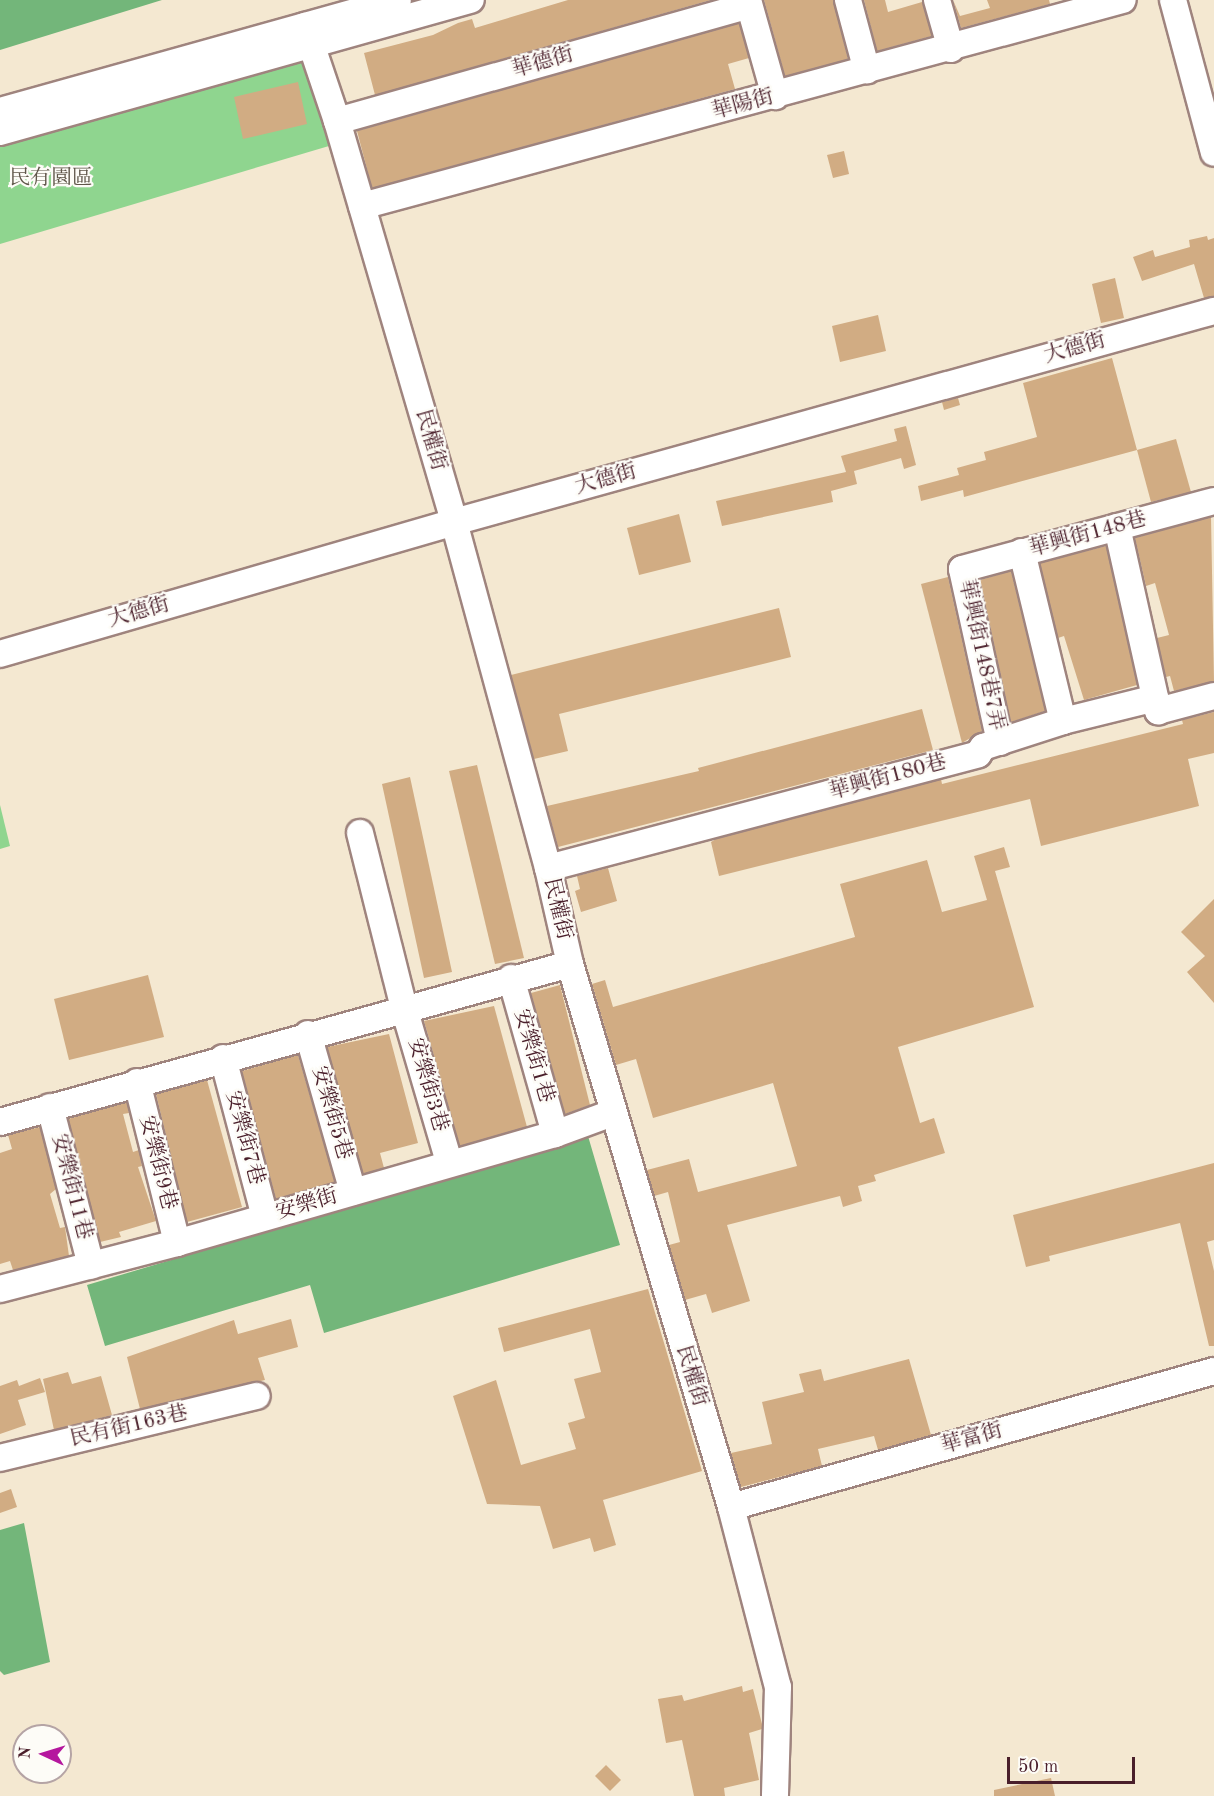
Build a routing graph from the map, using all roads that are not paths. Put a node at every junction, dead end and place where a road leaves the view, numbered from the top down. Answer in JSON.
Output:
{"nodes":[{"id":1,"x":398,"y":0,"type":"edge"},
{"id":2,"x":471,"y":0,"type":"edge"},
{"id":3,"x":848,"y":0,"type":"edge"},
{"id":4,"x":937,"y":0,"type":"edge"},
{"id":5,"x":1123,"y":0,"type":"edge"},
{"id":6,"x":1173,"y":0,"type":"edge"},
{"id":7,"x":748,"y":3,"type":"edge"},
{"id":8,"x":308,"y":36,"type":"junction"},
{"id":9,"x":951,"y":50,"type":"junction"},
{"id":10,"x":867,"y":71,"type":"junction"},
{"id":11,"x":776,"y":96,"type":"junction"},
{"id":12,"x":0,"y":111,"type":"edge"},
{"id":13,"x":1210,"y":119,"type":"edge"},
{"id":14,"x":337,"y":121,"type":"junction"},
{"id":15,"x":0,"y":132,"type":"edge"},
{"id":16,"x":1214,"y":153,"type":"edge"},
{"id":17,"x":362,"y":206,"type":"junction"},
{"id":18,"x":1214,"y":311,"type":"edge"},
{"id":19,"x":1214,"y":501,"type":"edge"},
{"id":20,"x":454,"y":522,"type":"junction"},
{"id":21,"x":1117,"y":527,"type":"junction"},
{"id":22,"x":1022,"y":552,"type":"junction"},
{"id":23,"x":962,"y":569,"type":"joint"},
{"id":24,"x":0,"y":654,"type":"edge"},
{"id":25,"x":1214,"y":696,"type":"edge"},
{"id":26,"x":1155,"y":698,"type":"junction"},
{"id":27,"x":1063,"y":722,"type":"junction"},
{"id":28,"x":1000,"y":742,"type":"junction"},
{"id":29,"x":360,"y":833,"type":"dead end"},
{"id":30,"x":548,"y":868,"type":"junction"},
{"id":31,"x":570,"y":964,"type":"junction"},
{"id":32,"x":511,"y":978,"type":"junction"},
{"id":33,"x":404,"y":1008,"type":"junction"},
{"id":34,"x":308,"y":1035,"type":"junction"},
{"id":35,"x":223,"y":1058,"type":"junction"},
{"id":36,"x":137,"y":1082,"type":"junction"},
{"id":37,"x":50,"y":1107,"type":"junction"},
{"id":38,"x":612,"y":1113,"type":"junction"},
{"id":39,"x":0,"y":1122,"type":"edge"},
{"id":40,"x":555,"y":1134,"type":"junction"},
{"id":41,"x":449,"y":1162,"type":"junction"},
{"id":42,"x":353,"y":1192,"type":"junction"},
{"id":43,"x":265,"y":1217,"type":"junction"},
{"id":44,"x":177,"y":1243,"type":"junction"},
{"id":45,"x":91,"y":1266,"type":"junction"},
{"id":46,"x":1,"y":1284,"type":"edge"},
{"id":47,"x":1214,"y":1371,"type":"edge"},
{"id":48,"x":257,"y":1396,"type":"dead end"},
{"id":49,"x":0,"y":1458,"type":"edge"},
{"id":50,"x":731,"y":1507,"type":"junction"},
{"id":51,"x":775,"y":1796,"type":"edge"}],
"edges":[{"from":1,"to":8,"type":"street"},
{"from":2,"to":8,"type":"street"},
{"from":3,"to":10,"type":"street"},
{"from":4,"to":9,"type":"street"},
{"from":5,"to":9,"type":"street","name":"華陽街"},
{"from":6,"to":13,"type":"street"},
{"from":7,"to":11,"type":"street"},
{"from":7,"to":14,"type":"street","name":"華德街"},
{"from":8,"to":12,"type":"street"},
{"from":8,"to":14,"type":"street","name":"民權街"},
{"from":8,"to":15,"type":"street"},
{"from":9,"to":10,"type":"street","name":"華陽街"},
{"from":10,"to":11,"type":"street","name":"華陽街"},
{"from":11,"to":17,"type":"street","name":"華陽街"},
{"from":13,"to":16,"type":"street"},
{"from":14,"to":17,"type":"street","name":"民權街"},
{"from":17,"to":20,"type":"street","name":"民權街"},
{"from":18,"to":20,"type":"street","name":"大德街"},
{"from":19,"to":21,"type":"street","name":"華興街148巷"},
{"from":20,"to":24,"type":"street","name":"大德街"},
{"from":20,"to":30,"type":"street","name":"民權街"},
{"from":21,"to":22,"type":"street","name":"華興街148巷"},
{"from":21,"to":26,"type":"street"},
{"from":22,"to":23,"type":"street","name":"華興街148巷"},
{"from":22,"to":27,"type":"street"},
{"from":23,"to":28,"type":"street","name":"華興街148巷7弄"},
{"from":25,"to":26,"type":"street"},
{"from":26,"to":27,"type":"street","name":"華興街180巷"},
{"from":27,"to":28,"type":"street","name":"華興街180巷"},
{"from":28,"to":30,"type":"street","name":"華興街180巷"},
{"from":29,"to":33,"type":"street","name":"安樂街3巷"},
{"from":30,"to":31,"type":"street","name":"民權街"},
{"from":31,"to":32,"type":"street"},
{"from":31,"to":38,"type":"street","name":"民權街"},
{"from":32,"to":33,"type":"street"},
{"from":32,"to":40,"type":"street","name":"安樂街1巷"},
{"from":33,"to":34,"type":"street"},
{"from":33,"to":41,"type":"street","name":"安樂街3巷"},
{"from":34,"to":35,"type":"street"},
{"from":34,"to":42,"type":"street","name":"安樂街5巷"},
{"from":35,"to":36,"type":"street"},
{"from":35,"to":43,"type":"street","name":"安樂街7巷"},
{"from":36,"to":37,"type":"street"},
{"from":36,"to":44,"type":"street","name":"安樂街9巷"},
{"from":37,"to":39,"type":"street"},
{"from":37,"to":45,"type":"street","name":"安樂街11巷"},
{"from":38,"to":40,"type":"street","name":"安樂街"},
{"from":38,"to":50,"type":"street","name":"民權街"},
{"from":40,"to":41,"type":"street","name":"安樂街"},
{"from":41,"to":42,"type":"street","name":"安樂街"},
{"from":42,"to":43,"type":"street","name":"安樂街"},
{"from":43,"to":44,"type":"street","name":"安樂街"},
{"from":44,"to":45,"type":"street","name":"安樂街"},
{"from":45,"to":46,"type":"street","name":"安樂街"},
{"from":47,"to":50,"type":"street","name":"華富街"},
{"from":48,"to":49,"type":"street","name":"民有街163巷"},
{"from":50,"to":51,"type":"street","name":"民權街"}]}
